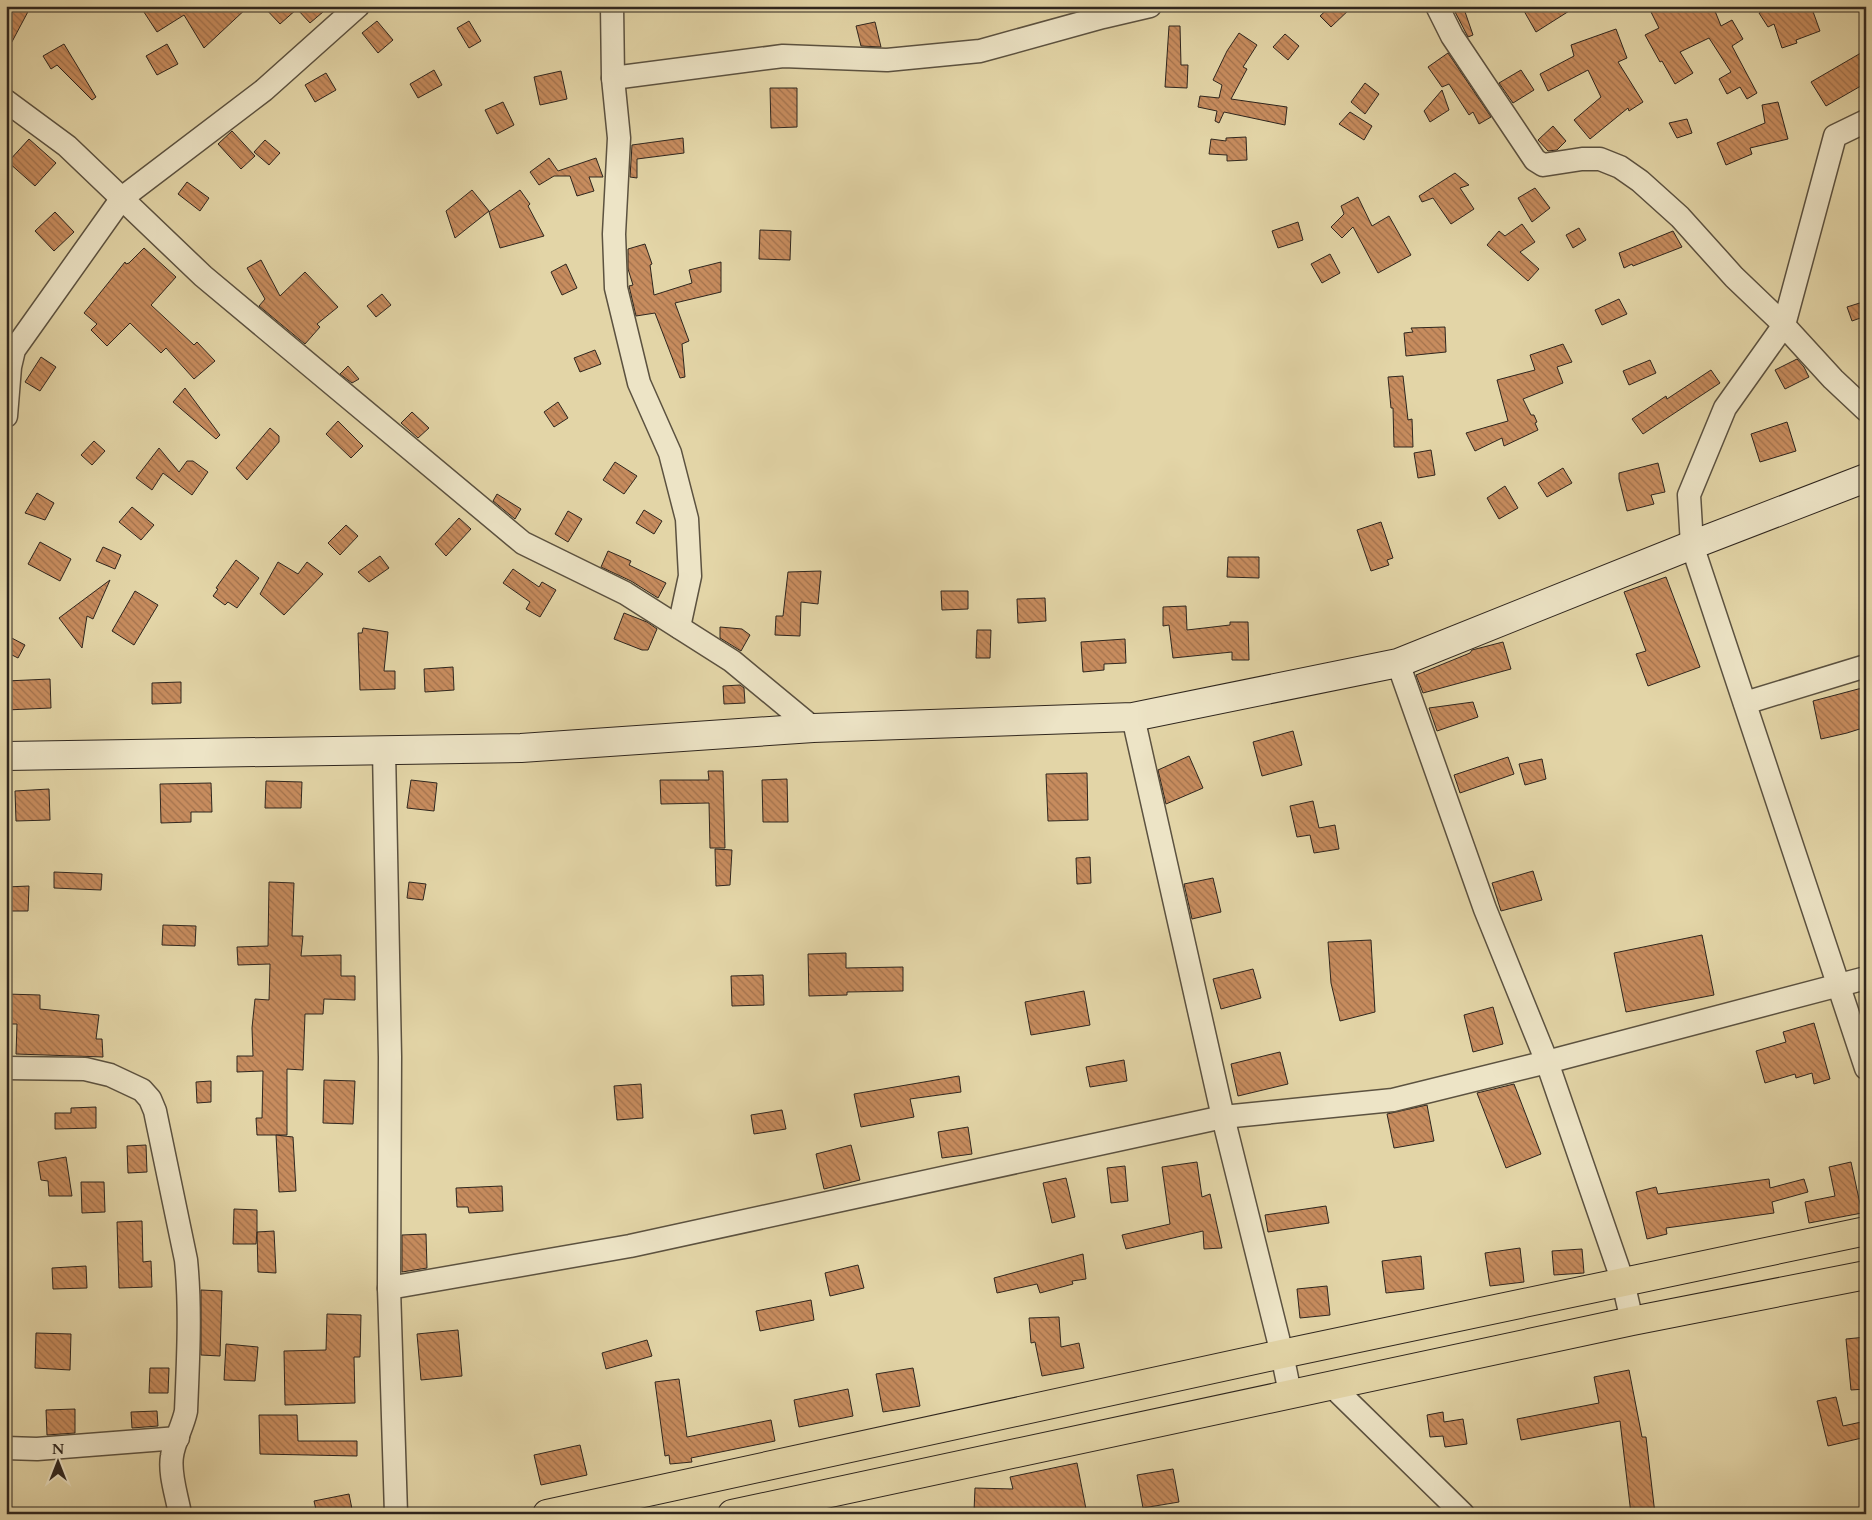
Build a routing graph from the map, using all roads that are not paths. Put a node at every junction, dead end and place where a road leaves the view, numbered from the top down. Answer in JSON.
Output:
{"nodes":[{"id":1,"x":358,"y":6,"type":"edge"},
{"id":2,"x":612,"y":6,"type":"edge"},
{"id":3,"x":1150,"y":6,"type":"edge"},
{"id":4,"x":1437,"y":6,"type":"edge"},
{"id":5,"x":613,"y":78,"type":"junction"},
{"id":6,"x":6,"y":101,"type":"edge"},
{"id":7,"x":1866,"y":121,"type":"edge"},
{"id":8,"x":122,"y":198,"type":"junction"},
{"id":9,"x":1784,"y":326,"type":"junction"},
{"id":10,"x":1866,"y":410,"type":"edge"},
{"id":11,"x":6,"y":416,"type":"edge"},
{"id":12,"x":1866,"y":478,"type":"edge"},
{"id":13,"x":1692,"y":545,"type":"junction"},
{"id":14,"x":679,"y":627,"type":"junction"},
{"id":15,"x":1398,"y":663,"type":"junction"},
{"id":16,"x":1866,"y":666,"type":"edge"},
{"id":17,"x":1745,"y":703,"type":"junction"},
{"id":18,"x":1132,"y":718,"type":"junction"},
{"id":19,"x":813,"y":728,"type":"junction"},
{"id":20,"x":384,"y":750,"type":"junction"},
{"id":21,"x":6,"y":756,"type":"edge"},
{"id":22,"x":1866,"y":978,"type":"edge"},
{"id":23,"x":1838,"y":985,"type":"junction"},
{"id":24,"x":1547,"y":1062,"type":"junction"},
{"id":25,"x":6,"y":1068,"type":"edge"},
{"id":26,"x":1866,"y":1068,"type":"edge"},
{"id":27,"x":1223,"y":1117,"type":"junction"},
{"id":28,"x":1866,"y":1231,"type":"edge"},
{"id":29,"x":1866,"y":1275,"type":"edge"},
{"id":30,"x":1623,"y":1282,"type":"junction"},
{"id":31,"x":389,"y":1288,"type":"junction"},
{"id":32,"x":1632,"y":1321,"type":"junction"},
{"id":33,"x":1282,"y":1354,"type":"junction"},
{"id":34,"x":1331,"y":1385,"type":"junction"},
{"id":35,"x":1290,"y":1394,"type":"junction"},
{"id":36,"x":178,"y":1438,"type":"junction"},
{"id":37,"x":6,"y":1448,"type":"edge"},
{"id":38,"x":180,"y":1514,"type":"edge"},
{"id":39,"x":396,"y":1514,"type":"edge"},
{"id":40,"x":547,"y":1514,"type":"edge"},
{"id":41,"x":732,"y":1514,"type":"edge"},
{"id":42,"x":1462,"y":1514,"type":"edge"}],
"edges":[{"from":1,"to":8,"type":"street"},
{"from":2,"to":5,"type":"street"},
{"from":3,"to":5,"type":"street"},
{"from":4,"to":9,"type":"street"},
{"from":5,"to":14,"type":"street"},
{"from":6,"to":8,"type":"street"},
{"from":7,"to":9,"type":"street"},
{"from":8,"to":11,"type":"street"},
{"from":8,"to":14,"type":"street"},
{"from":9,"to":10,"type":"street"},
{"from":9,"to":13,"type":"street"},
{"from":12,"to":13,"type":"main road"},
{"from":13,"to":15,"type":"main road"},
{"from":13,"to":17,"type":"street"},
{"from":14,"to":19,"type":"street"},
{"from":15,"to":18,"type":"main road"},
{"from":15,"to":24,"type":"street"},
{"from":16,"to":17,"type":"street"},
{"from":17,"to":23,"type":"street"},
{"from":18,"to":19,"type":"main road"},
{"from":18,"to":27,"type":"street"},
{"from":19,"to":20,"type":"main road"},
{"from":20,"to":21,"type":"main road"},
{"from":20,"to":31,"type":"street"},
{"from":22,"to":23,"type":"street"},
{"from":23,"to":24,"type":"street"},
{"from":23,"to":26,"type":"street"},
{"from":24,"to":27,"type":"street"},
{"from":24,"to":30,"type":"street"},
{"from":25,"to":36,"type":"street"},
{"from":27,"to":31,"type":"street"},
{"from":27,"to":33,"type":"street"},
{"from":28,"to":30,"type":"main road"},
{"from":29,"to":32,"type":"main road"},
{"from":30,"to":32,"type":"street"},
{"from":30,"to":33,"type":"main road"},
{"from":31,"to":39,"type":"street"},
{"from":32,"to":34,"type":"main road"},
{"from":33,"to":35,"type":"street"},
{"from":33,"to":40,"type":"main road"},
{"from":34,"to":35,"type":"main road"},
{"from":34,"to":42,"type":"street"},
{"from":35,"to":41,"type":"main road"},
{"from":36,"to":37,"type":"street"},
{"from":36,"to":38,"type":"street"}]}
